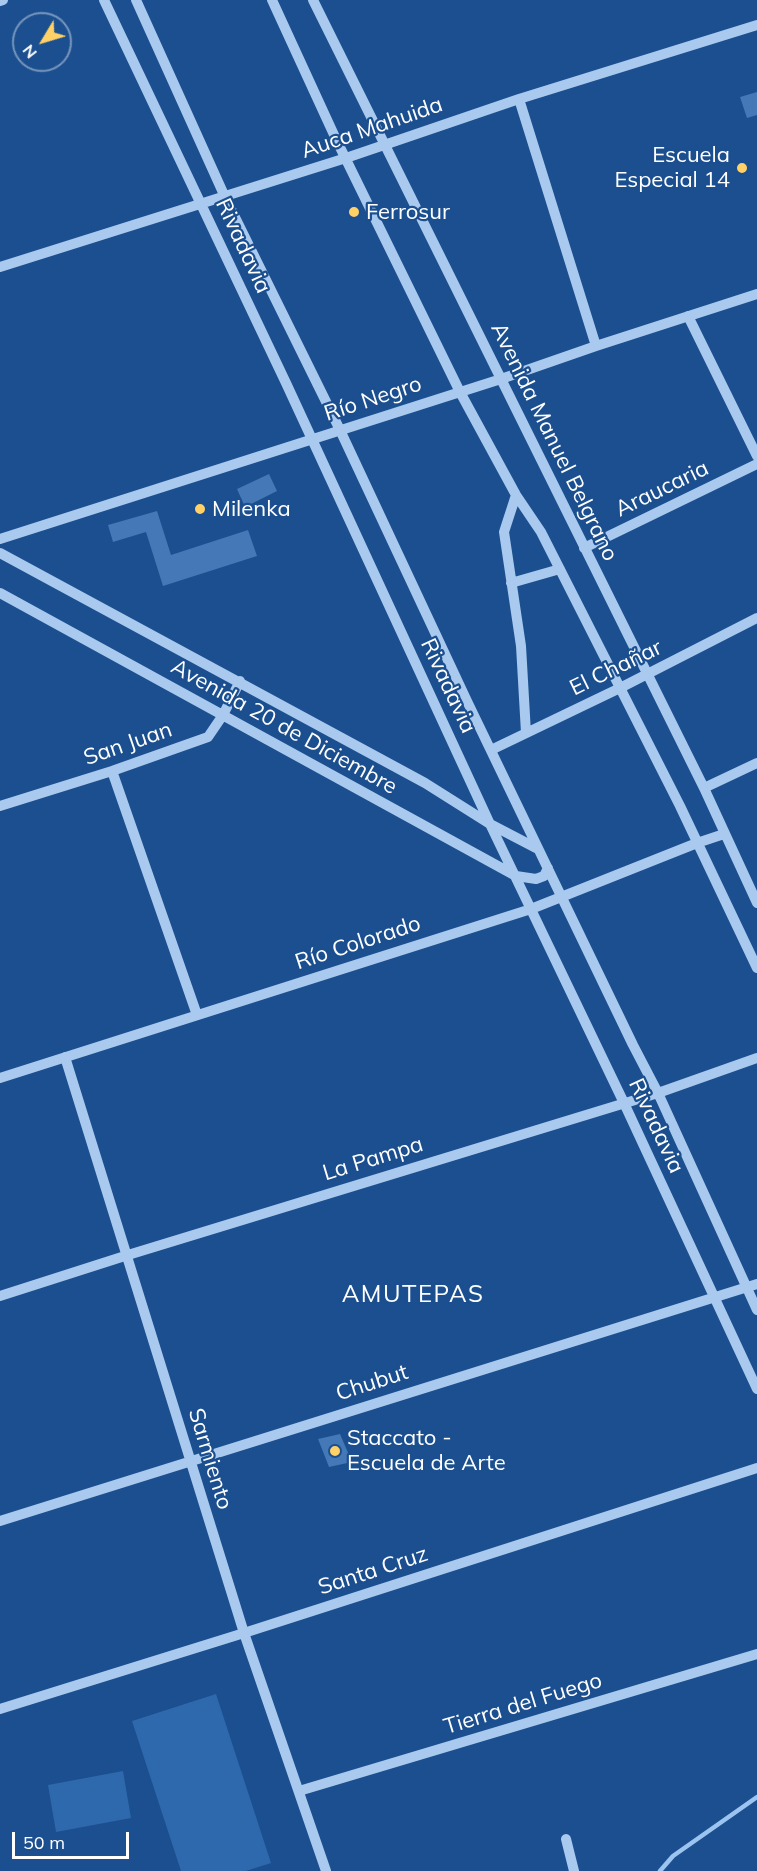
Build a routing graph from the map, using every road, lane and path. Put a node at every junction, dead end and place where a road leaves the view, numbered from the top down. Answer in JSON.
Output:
{"nodes":[{"id":1,"x":104,"y":0,"type":"edge"},
{"id":2,"x":136,"y":0,"type":"edge"},
{"id":3,"x":272,"y":0,"type":"edge"},
{"id":4,"x":313,"y":0,"type":"edge"},
{"id":5,"x":757,"y":25,"type":"edge"},
{"id":6,"x":519,"y":99,"type":"junction"},
{"id":7,"x":384,"y":145,"type":"junction"},
{"id":8,"x":345,"y":158,"type":"junction"},
{"id":9,"x":225,"y":197,"type":"junction"},
{"id":10,"x":202,"y":204,"type":"junction"},
{"id":11,"x":0,"y":267,"type":"edge"},
{"id":12,"x":757,"y":294,"type":"edge"},
{"id":13,"x":688,"y":316,"type":"junction"},
{"id":14,"x":596,"y":346,"type":"junction"},
{"id":15,"x":501,"y":379,"type":"junction"},
{"id":16,"x":460,"y":392,"type":"junction"},
{"id":17,"x":340,"y":430,"type":"junction"},
{"id":18,"x":312,"y":440,"type":"junction"},
{"id":19,"x":757,"y":456,"type":"edge"},
{"id":20,"x":757,"y":464,"type":"edge"},
{"id":21,"x":516,"y":495,"type":"junction"},
{"id":22,"x":0,"y":539,"type":"edge"},
{"id":23,"x":584,"y":548,"type":"junction"},
{"id":24,"x":0,"y":553,"type":"edge"},
{"id":25,"x":560,"y":569,"type":"junction"},
{"id":26,"x":511,"y":583,"type":"junction"},
{"id":27,"x":0,"y":593,"type":"edge"},
{"id":28,"x":757,"y":618,"type":"edge"},
{"id":29,"x":647,"y":674,"type":"junction"},
{"id":30,"x":240,"y":681,"type":"junction"},
{"id":31,"x":620,"y":688,"type":"junction"},
{"id":32,"x":223,"y":715,"type":"junction"},
{"id":33,"x":526,"y":733,"type":"junction"},
{"id":34,"x":491,"y":750,"type":"junction"},
{"id":35,"x":757,"y":764,"type":"edge"},
{"id":36,"x":112,"y":771,"type":"junction"},
{"id":37,"x":704,"y":788,"type":"junction"},
{"id":38,"x":0,"y":806,"type":"edge"},
{"id":39,"x":490,"y":824,"type":"junction"},
{"id":40,"x":724,"y":834,"type":"junction"},
{"id":41,"x":697,"y":843,"type":"junction"},
{"id":42,"x":539,"y":849,"type":"junction"},
{"id":43,"x":548,"y":868,"type":"junction"},
{"id":44,"x":516,"y":876,"type":"junction"},
{"id":45,"x":561,"y":897,"type":"junction"},
{"id":46,"x":757,"y":903,"type":"edge"},
{"id":47,"x":531,"y":909,"type":"junction"},
{"id":48,"x":757,"y":968,"type":"edge"},
{"id":49,"x":197,"y":1015,"type":"junction"},
{"id":50,"x":65,"y":1057,"type":"junction"},
{"id":51,"x":757,"y":1058,"type":"edge"},
{"id":52,"x":0,"y":1078,"type":"edge"},
{"id":53,"x":658,"y":1093,"type":"junction"},
{"id":54,"x":624,"y":1103,"type":"junction"},
{"id":55,"x":128,"y":1255,"type":"junction"},
{"id":56,"x":752,"y":1286,"type":"edge"},
{"id":57,"x":0,"y":1296,"type":"edge"},
{"id":58,"x":714,"y":1297,"type":"junction"},
{"id":59,"x":757,"y":1310,"type":"edge"},
{"id":60,"x":757,"y":1389,"type":"edge"},
{"id":61,"x":190,"y":1461,"type":"junction"},
{"id":62,"x":757,"y":1468,"type":"edge"},
{"id":63,"x":0,"y":1521,"type":"edge"},
{"id":64,"x":244,"y":1634,"type":"junction"},
{"id":65,"x":757,"y":1654,"type":"edge"},
{"id":66,"x":0,"y":1709,"type":"edge"},
{"id":67,"x":300,"y":1791,"type":"junction"},
{"id":68,"x":566,"y":1839,"type":"dead end"},
{"id":69,"x":326,"y":1871,"type":"edge"},
{"id":70,"x":574,"y":1871,"type":"edge"}],
"edges":[{"from":1,"to":10,"type":"street","name":"Rivadavia"},
{"from":2,"to":9,"type":"street","name":"Rivadavia"},
{"from":3,"to":8,"type":"street"},
{"from":4,"to":7,"type":"street","name":"Avenida Manuel Belgrano"},
{"from":5,"to":6,"type":"street","name":"Auca Mahuida"},
{"from":6,"to":7,"type":"street","name":"Auca Mahuida"},
{"from":6,"to":14,"type":"street"},
{"from":7,"to":8,"type":"street","name":"Auca Mahuida"},
{"from":7,"to":15,"type":"street","name":"Avenida Manuel Belgrano"},
{"from":8,"to":9,"type":"street","name":"Auca Mahuida"},
{"from":8,"to":16,"type":"street"},
{"from":9,"to":10,"type":"street","name":"Auca Mahuida"},
{"from":9,"to":17,"type":"street","name":"Rivadavia"},
{"from":10,"to":11,"type":"street","name":"Auca Mahuida"},
{"from":10,"to":18,"type":"street","name":"Rivadavia"},
{"from":12,"to":13,"type":"street","name":"Río Negro"},
{"from":13,"to":14,"type":"street","name":"Río Negro"},
{"from":13,"to":19,"type":"street"},
{"from":14,"to":15,"type":"street","name":"Río Negro"},
{"from":15,"to":16,"type":"street","name":"Río Negro"},
{"from":15,"to":23,"type":"street","name":"Avenida Manuel Belgrano"},
{"from":16,"to":17,"type":"street","name":"Río Negro"},
{"from":16,"to":21,"type":"street"},
{"from":17,"to":18,"type":"street","name":"Río Negro"},
{"from":17,"to":34,"type":"street","name":"Rivadavia"},
{"from":18,"to":22,"type":"street","name":"Río Negro"},
{"from":18,"to":39,"type":"street","name":"Rivadavia"},
{"from":20,"to":23,"type":"street","name":"Araucaria"},
{"from":21,"to":25,"type":"street"},
{"from":21,"to":26,"type":"street"},
{"from":23,"to":29,"type":"street","name":"Avenida Manuel Belgrano"},
{"from":24,"to":30,"type":"street","name":"Avenida 20 de Diciembre"},
{"from":25,"to":26,"type":"street"},
{"from":25,"to":31,"type":"street"},
{"from":26,"to":33,"type":"street"},
{"from":27,"to":32,"type":"street","name":"Avenida 20 de Diciembre"},
{"from":28,"to":29,"type":"street","name":"El Chañar"},
{"from":29,"to":31,"type":"street","name":"El Chañar"},
{"from":29,"to":37,"type":"street","name":"Avenida Manuel Belgrano"},
{"from":30,"to":32,"type":"street","name":"San Juan"},
{"from":30,"to":39,"type":"street","name":"Avenida 20 de Diciembre"},
{"from":31,"to":33,"type":"street","name":"El Chañar"},
{"from":31,"to":41,"type":"street"},
{"from":32,"to":36,"type":"street","name":"San Juan"},
{"from":32,"to":44,"type":"street","name":"Avenida 20 de Diciembre"},
{"from":33,"to":34,"type":"street","name":"El Chañar"},
{"from":34,"to":42,"type":"street","name":"Rivadavia"},
{"from":35,"to":37,"type":"street"},
{"from":36,"to":38,"type":"street","name":"San Juan"},
{"from":36,"to":49,"type":"street"},
{"from":37,"to":40,"type":"street","name":"Avenida Manuel Belgrano"},
{"from":39,"to":42,"type":"street","name":"Avenida 20 de Diciembre"},
{"from":39,"to":44,"type":"street","name":"Rivadavia"},
{"from":40,"to":41,"type":"street","name":"Río Colorado"},
{"from":40,"to":46,"type":"street","name":"Avenida Manuel Belgrano"},
{"from":41,"to":45,"type":"street","name":"Río Colorado"},
{"from":41,"to":48,"type":"street"},
{"from":42,"to":43,"type":"street","name":"Rivadavia"},
{"from":43,"to":44,"type":"street"},
{"from":43,"to":45,"type":"street","name":"Rivadavia"},
{"from":44,"to":47,"type":"street","name":"Rivadavia"},
{"from":45,"to":47,"type":"street","name":"Río Colorado"},
{"from":45,"to":53,"type":"street","name":"Rivadavia"},
{"from":47,"to":49,"type":"street","name":"Río Colorado"},
{"from":47,"to":54,"type":"street","name":"Rivadavia"},
{"from":49,"to":50,"type":"street","name":"Río Colorado"},
{"from":50,"to":52,"type":"street","name":"Río Colorado"},
{"from":50,"to":55,"type":"street","name":"Sarmiento"},
{"from":51,"to":53,"type":"street","name":"La Pampa"},
{"from":53,"to":54,"type":"street","name":"La Pampa"},
{"from":53,"to":56,"type":"street","name":"Rivadavia"},
{"from":54,"to":55,"type":"street","name":"La Pampa"},
{"from":54,"to":58,"type":"street","name":"Rivadavia"},
{"from":55,"to":57,"type":"street","name":"La Pampa"},
{"from":55,"to":61,"type":"street","name":"Sarmiento"},
{"from":56,"to":58,"type":"street","name":"Chubut"},
{"from":56,"to":59,"type":"street","name":"Rivadavia"},
{"from":58,"to":60,"type":"street","name":"Rivadavia"},
{"from":58,"to":61,"type":"street","name":"Chubut"},
{"from":61,"to":63,"type":"street","name":"Chubut"},
{"from":61,"to":64,"type":"street","name":"Sarmiento"},
{"from":62,"to":64,"type":"street","name":"Santa Cruz"},
{"from":64,"to":66,"type":"street","name":"Santa Cruz"},
{"from":64,"to":67,"type":"street","name":"Sarmiento"},
{"from":65,"to":67,"type":"street","name":"Tierra del Fuego"},
{"from":67,"to":69,"type":"street","name":"Sarmiento"},
{"from":68,"to":70,"type":"street"}]}
